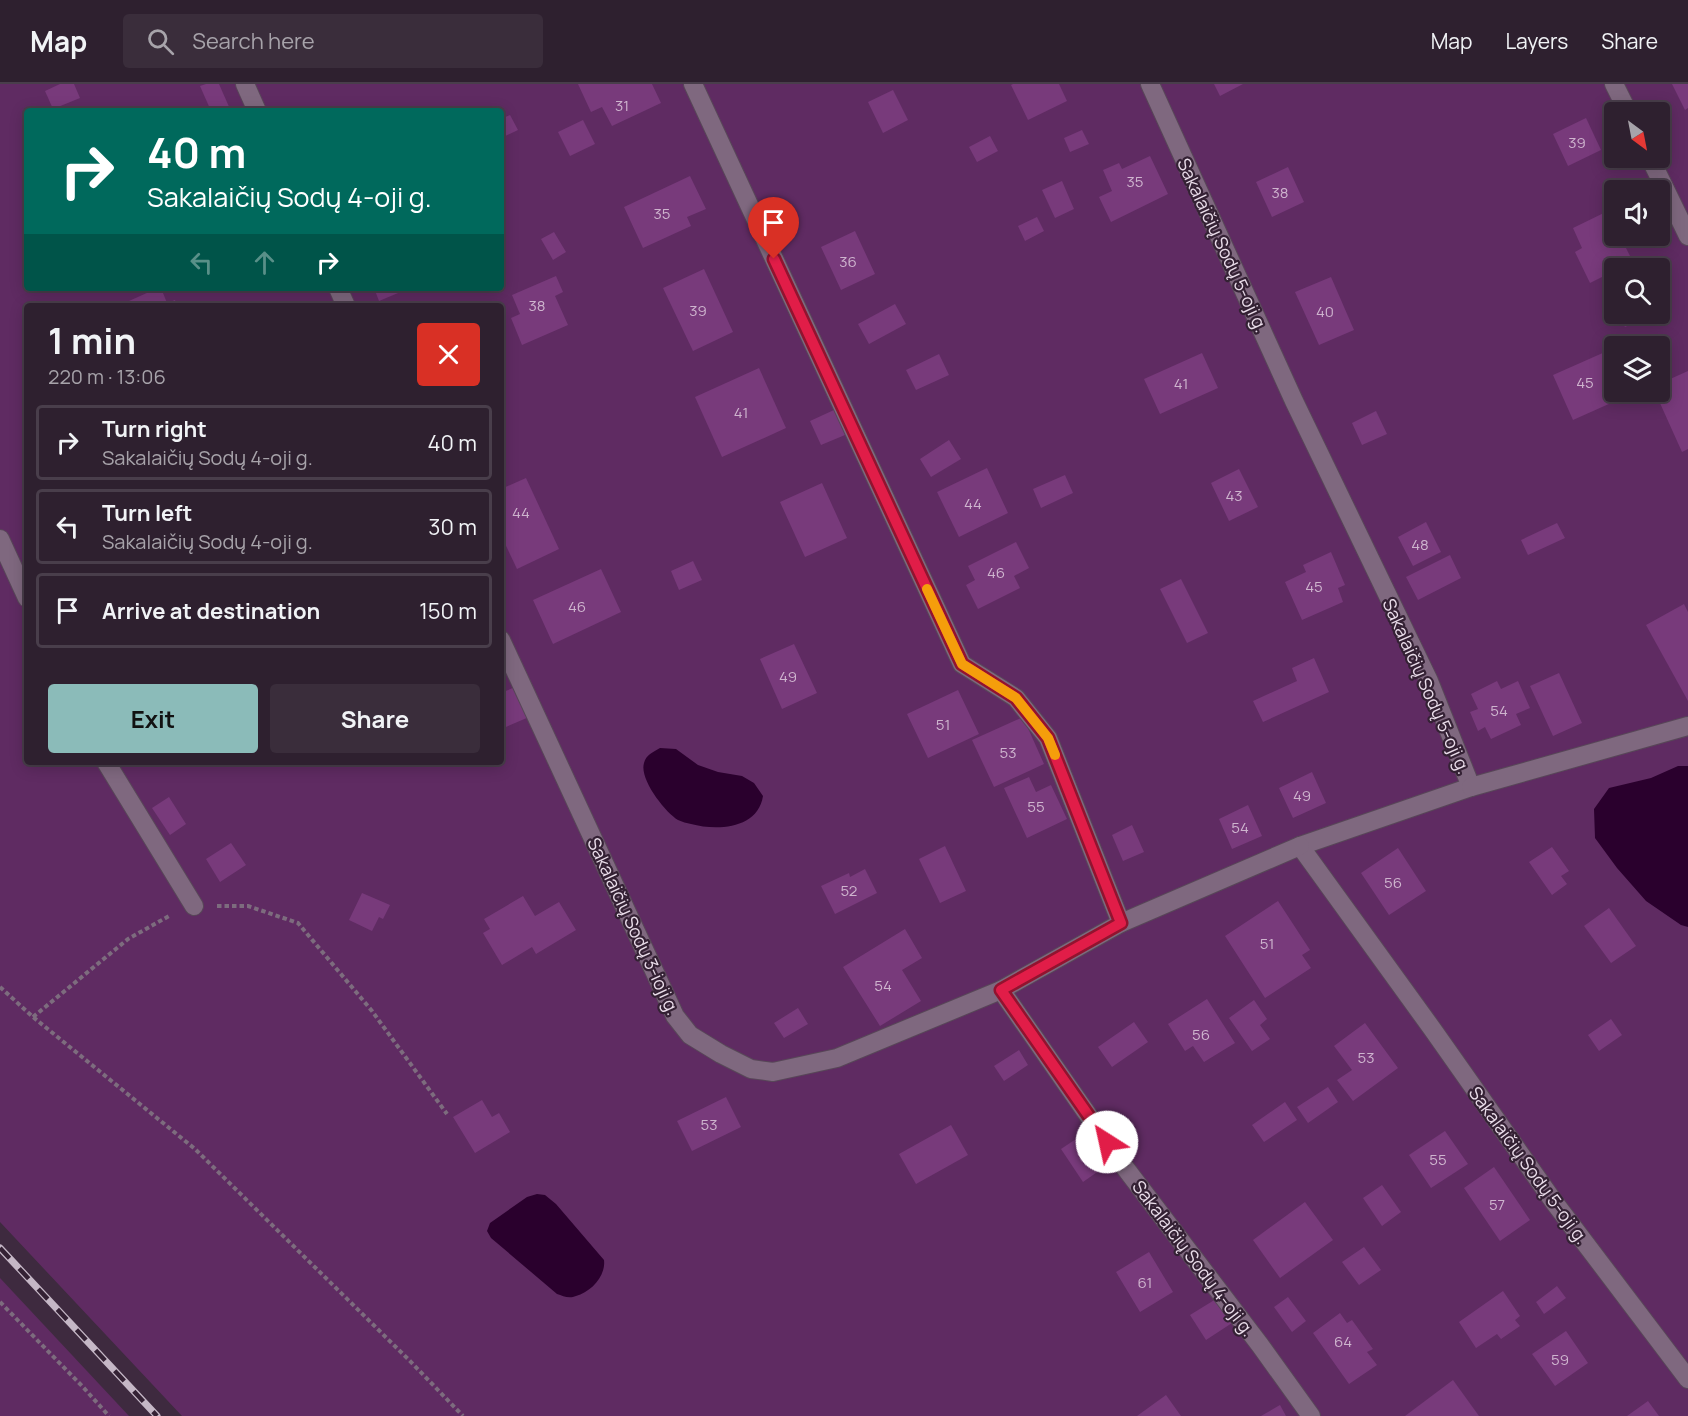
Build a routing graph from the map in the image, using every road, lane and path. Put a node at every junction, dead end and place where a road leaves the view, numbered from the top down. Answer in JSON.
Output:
{"nodes":[{"id":1,"x":244,"y":84,"type":"edge"},
{"id":2,"x":693,"y":84,"type":"edge"},
{"id":3,"x":1150,"y":84,"type":"edge"},
{"id":4,"x":1614,"y":84,"type":"edge"},
{"id":5,"x":1623,"y":102,"type":"edge"},
{"id":6,"x":256,"y":108,"type":"edge"},
{"id":7,"x":1655,"y":168,"type":"edge"},
{"id":8,"x":1688,"y":236,"type":"edge"},
{"id":9,"x":0,"y":539,"type":"edge"},
{"id":10,"x":24,"y":591,"type":"edge"},
{"id":11,"x":504,"y":646,"type":"edge"},
{"id":12,"x":1688,"y":726,"type":"edge"},
{"id":13,"x":108,"y":765,"type":"edge"},
{"id":14,"x":1471,"y":787,"type":"junction"},
{"id":15,"x":1300,"y":846,"type":"junction"},
{"id":16,"x":194,"y":906,"type":"junction"},
{"id":17,"x":1121,"y":923,"type":"junction"},
{"id":18,"x":0,"y":987,"type":"edge"},
{"id":19,"x":1001,"y":990,"type":"junction"},
{"id":20,"x":33,"y":1017,"type":"junction"},
{"id":21,"x":447,"y":1114,"type":"dead end"},
{"id":22,"x":0,"y":1302,"type":"edge"},
{"id":23,"x":1688,"y":1379,"type":"edge"},
{"id":24,"x":109,"y":1416,"type":"edge"},
{"id":25,"x":463,"y":1416,"type":"edge"},
{"id":26,"x":1311,"y":1416,"type":"edge"}],
"edges":[{"from":1,"to":6,"type":"street"},
{"from":2,"to":17,"type":"street"},
{"from":3,"to":14,"type":"street","name":"Sakalaičių Sodų 5-oji g."},
{"from":4,"to":5,"type":"street"},
{"from":7,"to":8,"type":"street"},
{"from":9,"to":10,"type":"street"},
{"from":11,"to":19,"type":"street","name":"Sakalaičių Sodų 3-ioji g."},
{"from":12,"to":14,"type":"street"},
{"from":13,"to":16,"type":"street"},
{"from":14,"to":15,"type":"street","name":"Sakalaičių Sodų 5-oji g."},
{"from":15,"to":17,"type":"street"},
{"from":15,"to":23,"type":"street","name":"Sakalaičių Sodų 5-oji g."},
{"from":16,"to":20,"type":"path"},
{"from":16,"to":21,"type":"path"},
{"from":17,"to":19,"type":"street"},
{"from":18,"to":20,"type":"path"},
{"from":19,"to":26,"type":"street","name":"Sakalaičių Sodų 4-oji g."},
{"from":20,"to":25,"type":"path"},
{"from":22,"to":24,"type":"path"}]}
